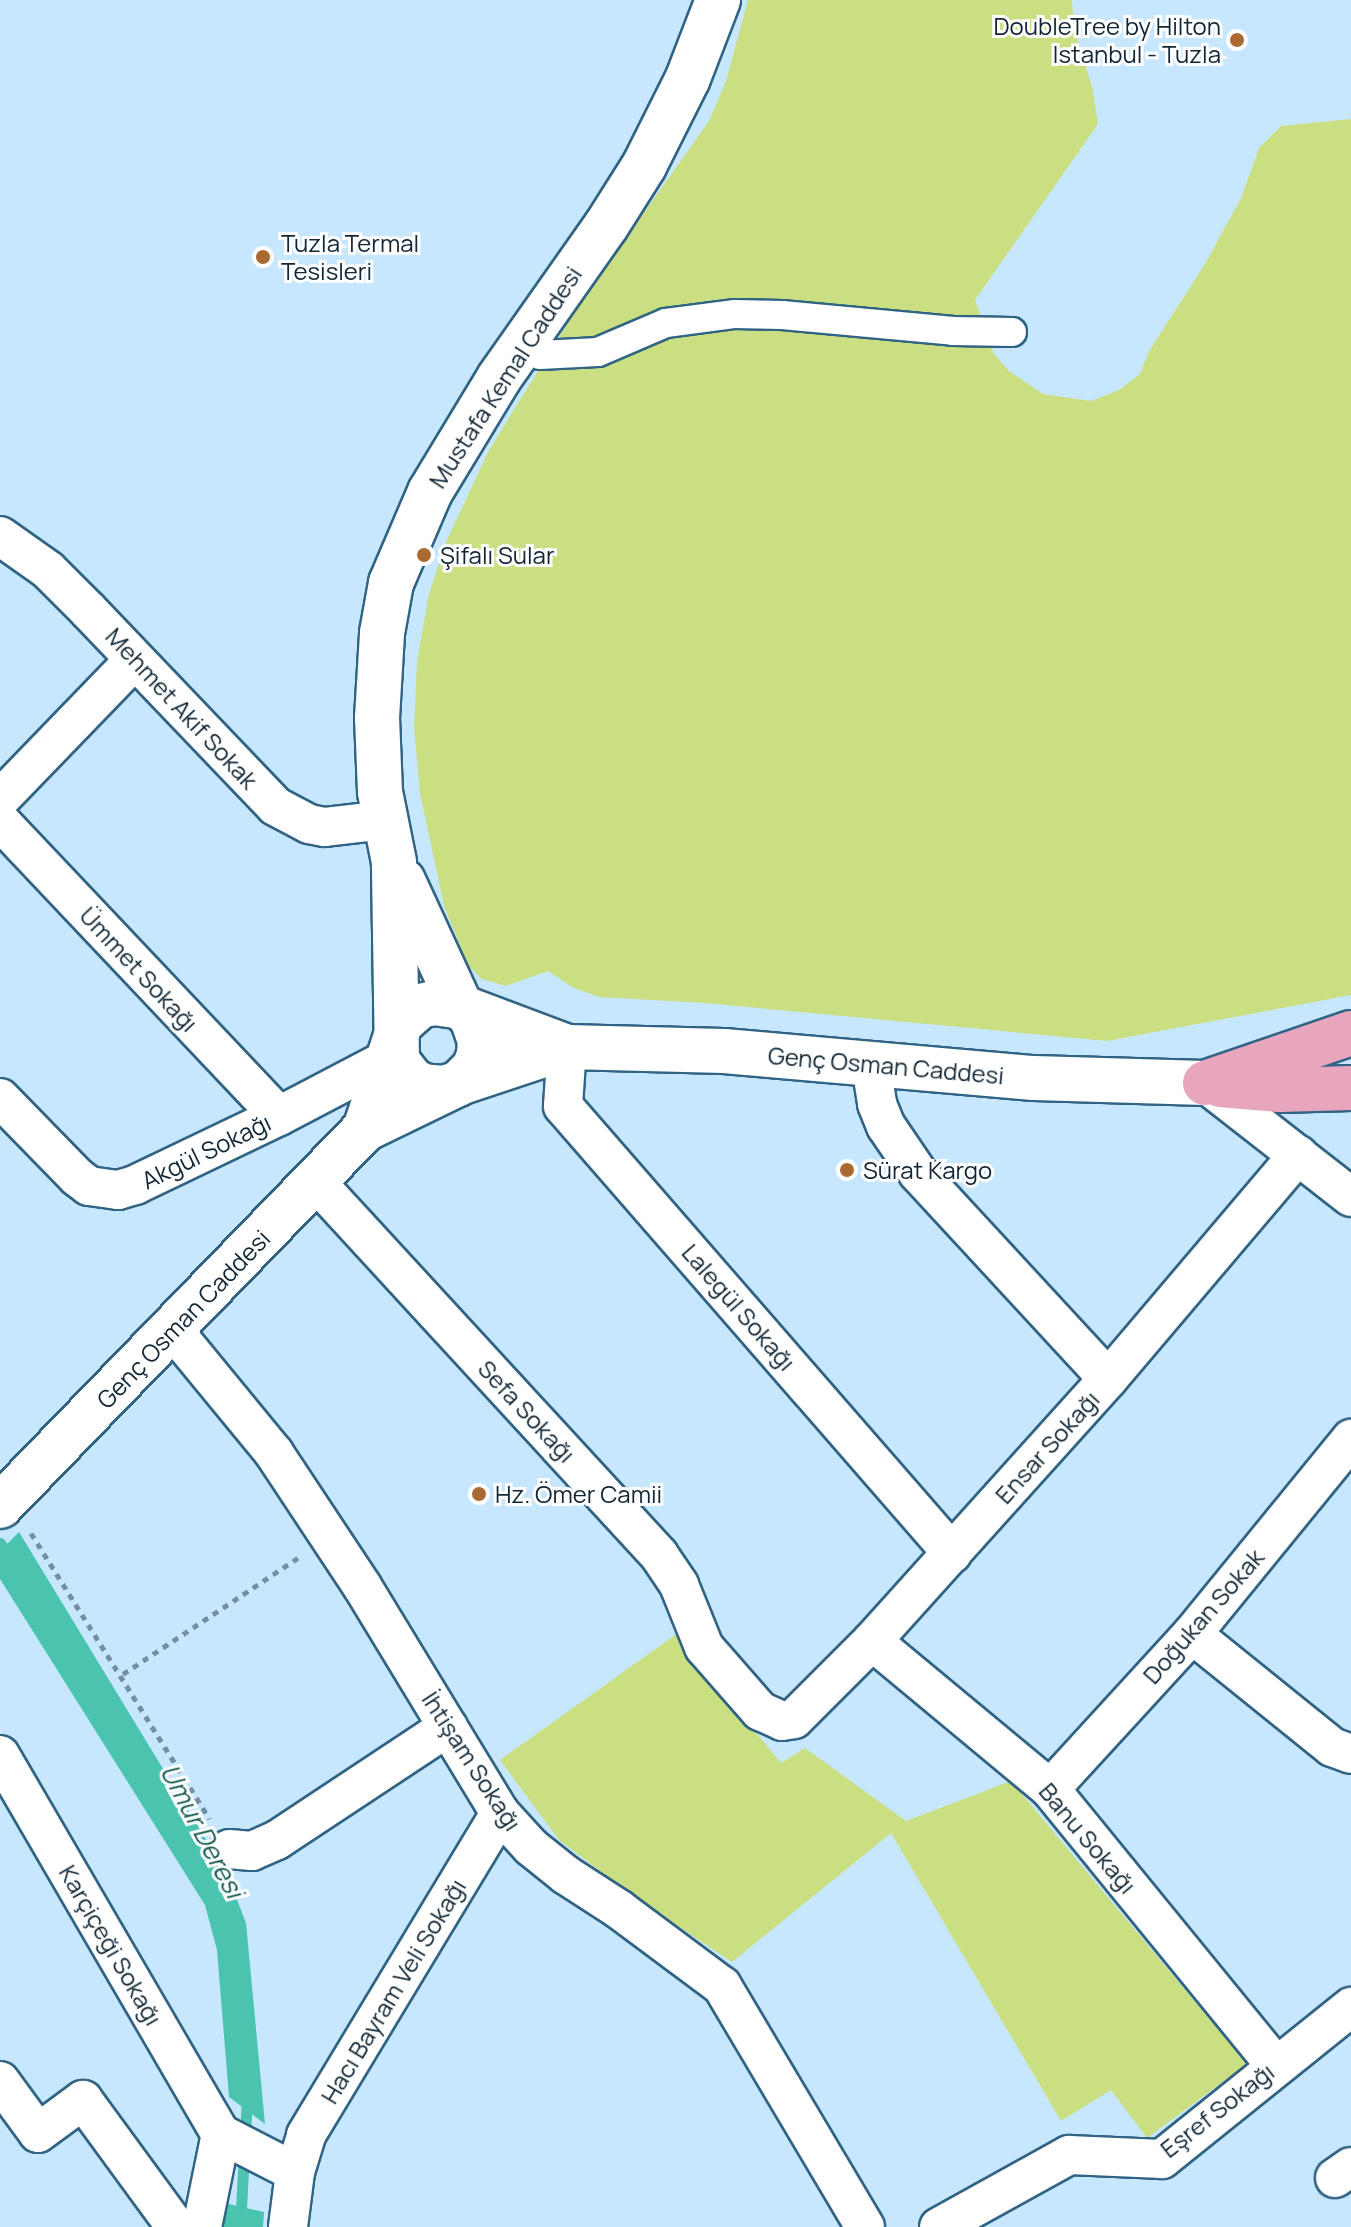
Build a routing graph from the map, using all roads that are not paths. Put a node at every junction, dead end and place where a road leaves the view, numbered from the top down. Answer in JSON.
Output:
{"nodes":[{"id":1,"x":714,"y":4,"type":"edge"},
{"id":2,"x":1012,"y":332,"type":"dead end"},
{"id":3,"x":540,"y":355,"type":"dead end"},
{"id":4,"x":0,"y":536,"type":"edge"},
{"id":5,"x":135,"y":659,"type":"junction"},
{"id":6,"x":0,"y":799,"type":"edge"},
{"id":7,"x":385,"y":820,"type":"junction"},
{"id":8,"x":0,"y":821,"type":"edge"},
{"id":9,"x":394,"y":862,"type":"junction"},
{"id":10,"x":461,"y":1007,"type":"junction"},
{"id":11,"x":1351,"y":1033,"type":"edge"},
{"id":12,"x":392,"y":1047,"type":"junction"},
{"id":13,"x":567,"y":1047,"type":"junction"},
{"id":14,"x":871,"y":1065,"type":"junction"},
{"id":15,"x":1205,"y":1083,"type":"junction"},
{"id":16,"x":458,"y":1084,"type":"junction"},
{"id":17,"x":1351,"y":1088,"type":"edge"},
{"id":18,"x":0,"y":1098,"type":"edge"},
{"id":19,"x":279,"y":1116,"type":"junction"},
{"id":20,"x":365,"y":1129,"type":"junction"},
{"id":21,"x":1298,"y":1155,"type":"junction"},
{"id":22,"x":316,"y":1182,"type":"junction"},
{"id":23,"x":1351,"y":1197,"type":"edge"},
{"id":24,"x":173,"y":1330,"type":"junction"},
{"id":25,"x":1108,"y":1379,"type":"junction"},
{"id":26,"x":1351,"y":1439,"type":"edge"},
{"id":27,"x":7,"y":1499,"type":"edge"},
{"id":28,"x":952,"y":1553,"type":"junction"},
{"id":29,"x":1192,"y":1634,"type":"junction"},
{"id":30,"x":872,"y":1641,"type":"junction"},
{"id":31,"x":782,"y":1721,"type":"joint"},
{"id":32,"x":448,"y":1727,"type":"junction"},
{"id":33,"x":1351,"y":1754,"type":"edge"},
{"id":34,"x":0,"y":1755,"type":"edge"},
{"id":35,"x":1050,"y":1789,"type":"junction"},
{"id":36,"x":500,"y":1813,"type":"junction"},
{"id":37,"x":229,"y":1849,"type":"road end"},
{"id":38,"x":1351,"y":2007,"type":"edge"},
{"id":39,"x":1275,"y":2065,"type":"junction"},
{"id":40,"x":0,"y":2081,"type":"edge"},
{"id":41,"x":225,"y":2136,"type":"junction"},
{"id":42,"x":283,"y":2166,"type":"junction"},
{"id":43,"x":176,"y":2227,"type":"edge"},
{"id":44,"x":202,"y":2227,"type":"edge"},
{"id":45,"x":288,"y":2227,"type":"edge"},
{"id":46,"x":865,"y":2227,"type":"edge"},
{"id":47,"x":939,"y":2227,"type":"edge"}],
"edges":[{"from":1,"to":7,"type":"street","name":"Mustafa Kemal Caddesi"},
{"from":2,"to":3,"type":"street"},
{"from":4,"to":5,"type":"street","name":"Mehmet Akif Sokak"},
{"from":5,"to":6,"type":"street"},
{"from":5,"to":7,"type":"street","name":"Mehmet Akif Sokak"},
{"from":7,"to":9,"type":"street","name":"Mustafa Kemal Caddesi"},
{"from":8,"to":19,"type":"street","name":"Ümmet Sokağı"},
{"from":9,"to":10,"type":"street","name":"Mustafa Kemal Caddesi"},
{"from":9,"to":12,"type":"street","name":"Mustafa Kemal Caddesi"},
{"from":10,"to":12,"type":"street","name":"Genç Osman Caddesi"},
{"from":10,"to":13,"type":"street","name":"Genç Osman Caddesi"},
{"from":10,"to":16,"type":"street"},
{"from":11,"to":15,"type":"main road"},
{"from":12,"to":16,"type":"street","name":"Genç Osman Caddesi"},
{"from":12,"to":19,"type":"street","name":"Akgül Sokağı"},
{"from":12,"to":20,"type":"street","name":"Genç Osman Caddesi"},
{"from":13,"to":14,"type":"street","name":"Genç Osman Caddesi"},
{"from":13,"to":16,"type":"street","name":"Genç Osman Caddesi"},
{"from":13,"to":28,"type":"street","name":"Lalegül Sokağı"},
{"from":14,"to":15,"type":"street","name":"Genç Osman Caddesi"},
{"from":14,"to":25,"type":"street"},
{"from":15,"to":17,"type":"main road"},
{"from":15,"to":21,"type":"street"},
{"from":16,"to":20,"type":"street","name":"Genç Osman Caddesi"},
{"from":18,"to":19,"type":"street","name":"Akgül Sokağı"},
{"from":20,"to":22,"type":"street","name":"Genç Osman Caddesi"},
{"from":21,"to":23,"type":"street"},
{"from":21,"to":25,"type":"street","name":"Ensar Sokağı"},
{"from":22,"to":24,"type":"street","name":"Genç Osman Caddesi"},
{"from":22,"to":31,"type":"street","name":"Sefa Sokağı"},
{"from":24,"to":27,"type":"street","name":"Genç Osman Caddesi"},
{"from":24,"to":32,"type":"street","name":"İhtişam Sokağı"},
{"from":25,"to":28,"type":"street","name":"Ensar Sokağı"},
{"from":26,"to":29,"type":"street","name":"Doğukan Sokak"},
{"from":28,"to":30,"type":"street","name":"Ensar Sokağı"},
{"from":29,"to":33,"type":"street"},
{"from":29,"to":35,"type":"street","name":"Doğukan Sokak"},
{"from":30,"to":31,"type":"street","name":"Ensar Sokağı"},
{"from":30,"to":35,"type":"street","name":"Banu Sokağı"},
{"from":32,"to":36,"type":"street","name":"İhtişam Sokağı"},
{"from":32,"to":37,"type":"street"},
{"from":34,"to":41,"type":"street","name":"Karçiçeği Sokağı"},
{"from":35,"to":39,"type":"street","name":"Banu Sokağı"},
{"from":36,"to":42,"type":"street","name":"Hacı Bayram Veli Sokağı"},
{"from":36,"to":46,"type":"street","name":"İhtişam Sokağı"},
{"from":38,"to":39,"type":"street","name":"Eşref Sokağı"},
{"from":39,"to":47,"type":"street","name":"Eşref Sokağı"},
{"from":40,"to":43,"type":"street"},
{"from":41,"to":42,"type":"street"},
{"from":41,"to":44,"type":"street"},
{"from":42,"to":45,"type":"street","name":"Hacı Bayram Veli Sokağı"}]}
